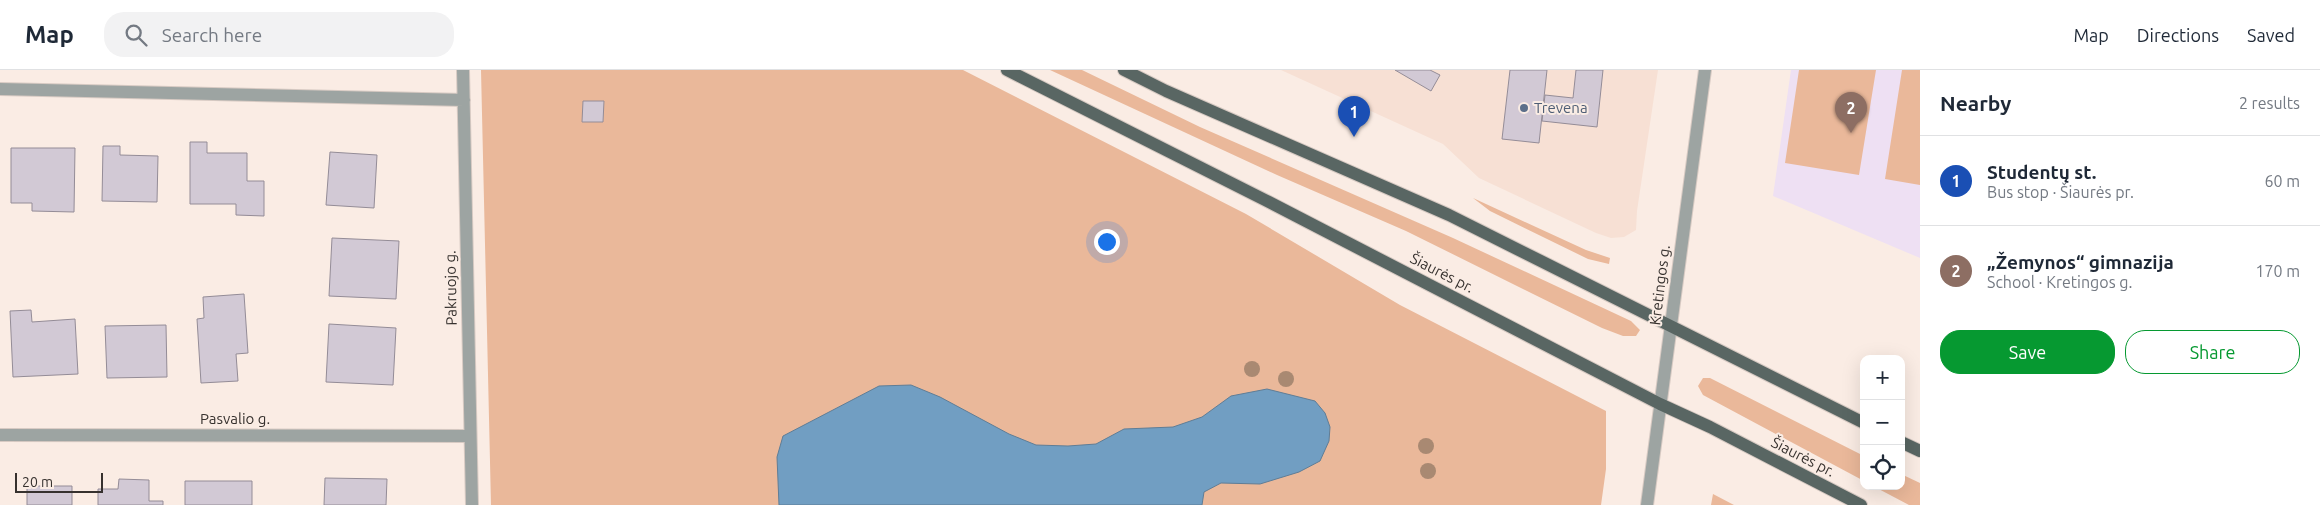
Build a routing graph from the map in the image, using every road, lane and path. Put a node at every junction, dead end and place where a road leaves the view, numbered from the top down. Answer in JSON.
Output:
{"nodes":[{"id":1,"x":463,"y":70,"type":"edge"},
{"id":2,"x":1007,"y":70,"type":"edge"},
{"id":3,"x":1124,"y":70,"type":"edge"},
{"id":4,"x":1705,"y":70,"type":"edge"},
{"id":5,"x":0,"y":89,"type":"edge"},
{"id":6,"x":464,"y":100,"type":"junction"},
{"id":7,"x":1672,"y":325,"type":"junction"},
{"id":8,"x":1660,"y":404,"type":"junction"},
{"id":9,"x":1860,"y":421,"type":"edge"},
{"id":10,"x":0,"y":435,"type":"edge"},
{"id":11,"x":470,"y":436,"type":"junction"},
{"id":12,"x":1905,"y":444,"type":"edge"},
{"id":13,"x":1920,"y":451,"type":"edge"},
{"id":14,"x":472,"y":505,"type":"edge"},
{"id":15,"x":1647,"y":505,"type":"edge"},
{"id":16,"x":1861,"y":505,"type":"edge"}],
"edges":[{"from":1,"to":6,"type":"street","name":"Pakruojo g."},
{"from":2,"to":8,"type":"main road","name":"Šiaurės pr."},
{"from":3,"to":7,"type":"main road"},
{"from":4,"to":7,"type":"street","name":"Kretingos g."},
{"from":5,"to":6,"type":"street"},
{"from":6,"to":11,"type":"street","name":"Pakruojo g."},
{"from":7,"to":8,"type":"street","name":"Kretingos g."},
{"from":7,"to":9,"type":"main road"},
{"from":8,"to":15,"type":"street","name":"Kretingos g."},
{"from":8,"to":16,"type":"main road","name":"Šiaurės pr."},
{"from":10,"to":11,"type":"street","name":"Pasvalio g."},
{"from":11,"to":14,"type":"street","name":"Pakruojo g."},
{"from":12,"to":13,"type":"main road"}]}
